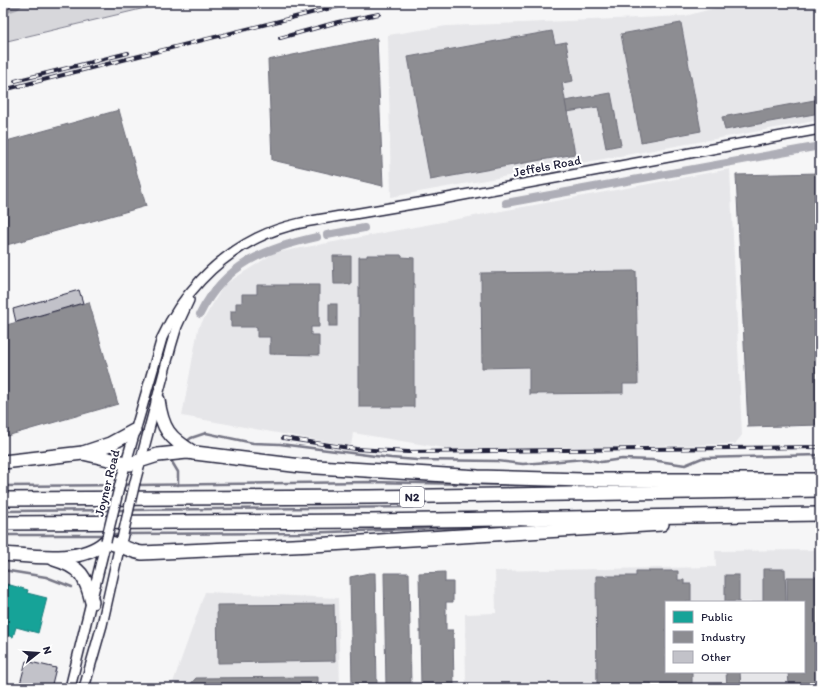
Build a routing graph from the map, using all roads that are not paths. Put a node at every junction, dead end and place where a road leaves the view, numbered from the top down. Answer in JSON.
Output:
{"nodes":[{"id":1,"x":820,"y":129,"type":"edge"},
{"id":2,"x":278,"y":228,"type":"joint"},
{"id":3,"x":191,"y":293,"type":"junction"},
{"id":4,"x":158,"y":400,"type":"junction"},
{"id":5,"x":134,"y":431,"type":"junction"},
{"id":6,"x":82,"y":453,"type":"junction"},
{"id":7,"x":194,"y":453,"type":"junction"},
{"id":8,"x":3,"y":462,"type":"edge"},
{"id":9,"x":142,"y":462,"type":"junction"},
{"id":10,"x":125,"y":463,"type":"junction"},
{"id":11,"x":820,"y":480,"type":"edge"},
{"id":12,"x":820,"y":490,"type":"edge"},
{"id":13,"x":3,"y":499,"type":"edge"},
{"id":14,"x":784,"y":514,"type":"junction"},
{"id":15,"x":820,"y":514,"type":"edge"},
{"id":16,"x":3,"y":523,"type":"edge"},
{"id":17,"x":105,"y":542,"type":"junction"},
{"id":18,"x":121,"y":542,"type":"junction"},
{"id":19,"x":3,"y":554,"type":"edge"},
{"id":20,"x":50,"y":558,"type":"junction"},
{"id":21,"x":92,"y":602,"type":"junction"},
{"id":22,"x":70,"y":688,"type":"edge"},
{"id":23,"x":84,"y":688,"type":"edge"}],
"edges":[{"from":1,"to":2,"type":"street","name":"Jeffels Road"},
{"from":2,"to":3,"type":"street","name":"Joyner Road"},
{"from":3,"to":4,"type":"street","name":"Joyner Road"},
{"from":3,"to":5,"type":"street","name":"Joyner Road"},
{"from":4,"to":7,"type":"highway"},
{"from":4,"to":9,"type":"street","name":"Joyner Road"},
{"from":5,"to":6,"type":"highway"},
{"from":5,"to":10,"type":"street","name":"Joyner Road"},
{"from":6,"to":8,"type":"highway"},
{"from":6,"to":10,"type":"highway"},
{"from":7,"to":9,"type":"highway"},
{"from":7,"to":11,"type":"highway"},
{"from":9,"to":10,"type":"highway"},
{"from":9,"to":18,"type":"street","name":"Joyner Road","bridge":true},
{"from":10,"to":17,"type":"street","name":"Joyner Road","bridge":true},
{"from":12,"to":13,"type":"highway","number":"N2"},
{"from":14,"to":15,"type":"highway","number":"N2"},
{"from":14,"to":16,"type":"highway","number":"N2"},
{"from":14,"to":18,"type":"highway"},
{"from":17,"to":18,"type":"highway"},
{"from":17,"to":20,"type":"highway"},
{"from":17,"to":21,"type":"street","name":"Joyner Road"},
{"from":18,"to":23,"type":"street","name":"Joyner Road"},
{"from":19,"to":20,"type":"highway"},
{"from":20,"to":21,"type":"highway"},
{"from":21,"to":22,"type":"street","name":"Joyner Road"}]}
